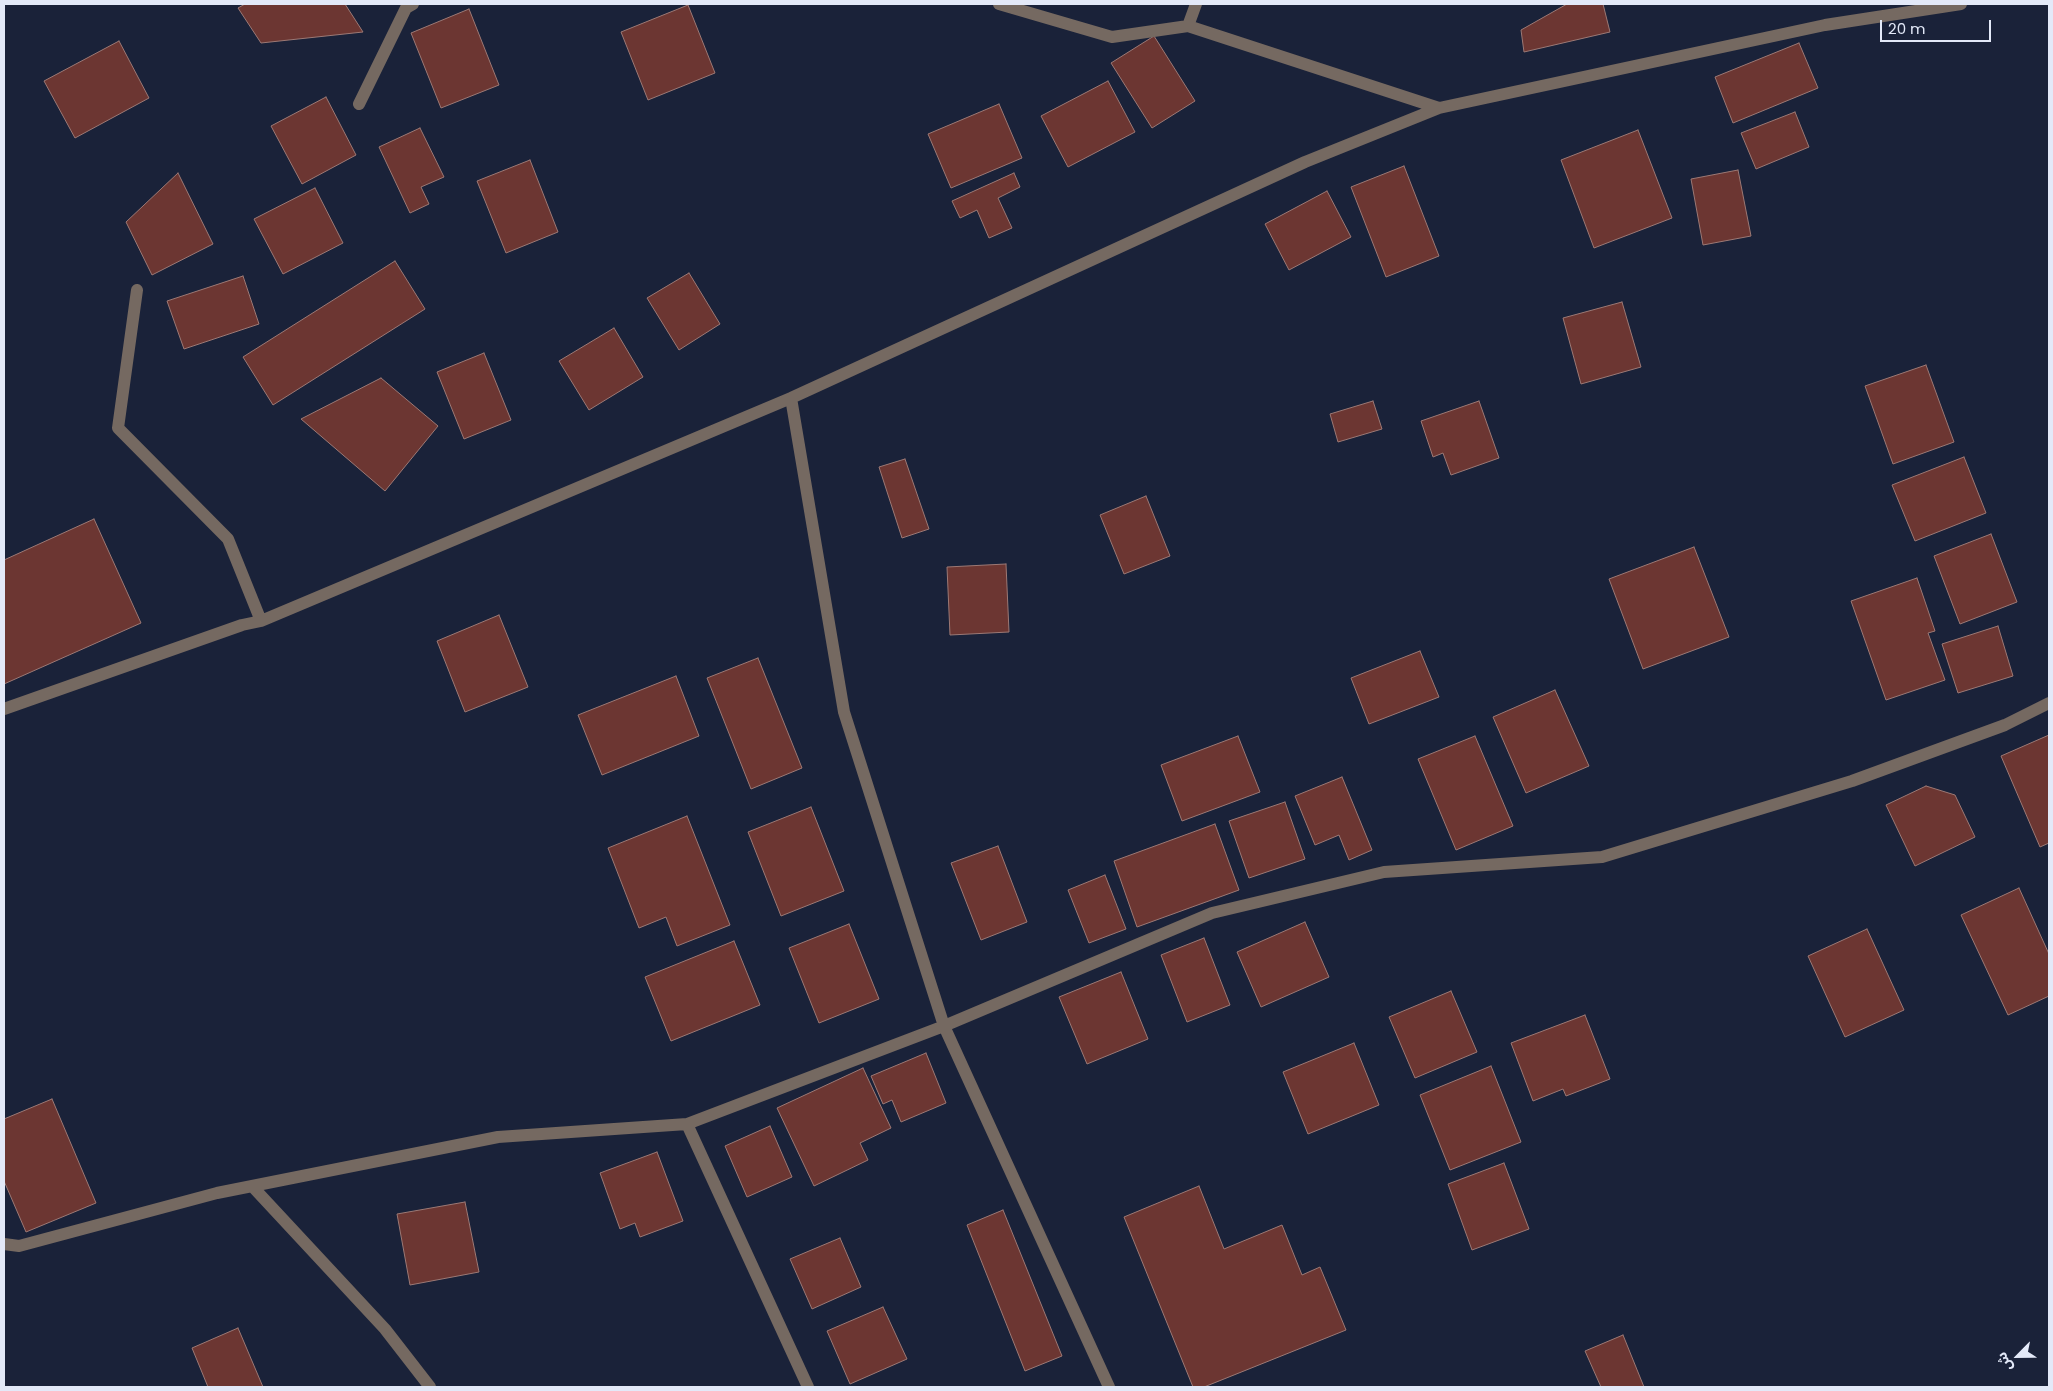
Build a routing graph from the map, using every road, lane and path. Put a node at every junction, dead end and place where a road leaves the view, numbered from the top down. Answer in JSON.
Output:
{"nodes":[{"id":1,"x":414,"y":4,"type":"edge"},
{"id":2,"x":999,"y":4,"type":"edge"},
{"id":3,"x":1196,"y":4,"type":"edge"},
{"id":4,"x":1962,"y":4,"type":"edge"},
{"id":5,"x":1188,"y":26,"type":"junction"},
{"id":6,"x":358,"y":104,"type":"dead end"},
{"id":7,"x":1439,"y":108,"type":"junction"},
{"id":8,"x":137,"y":290,"type":"dead end"},
{"id":9,"x":791,"y":398,"type":"junction"},
{"id":10,"x":262,"y":621,"type":"junction"},
{"id":11,"x":2049,"y":703,"type":"edge"},
{"id":12,"x":4,"y":709,"type":"edge"},
{"id":13,"x":944,"y":1026,"type":"junction"},
{"id":14,"x":687,"y":1124,"type":"junction"},
{"id":15,"x":252,"y":1186,"type":"junction"},
{"id":16,"x":4,"y":1244,"type":"edge"},
{"id":17,"x":430,"y":1387,"type":"edge"},
{"id":18,"x":808,"y":1387,"type":"edge"},
{"id":19,"x":1109,"y":1387,"type":"edge"}],
"edges":[{"from":1,"to":6,"type":"street"},
{"from":2,"to":5,"type":"street"},
{"from":3,"to":5,"type":"street"},
{"from":4,"to":7,"type":"street"},
{"from":5,"to":7,"type":"street"},
{"from":7,"to":9,"type":"street"},
{"from":8,"to":10,"type":"street"},
{"from":9,"to":10,"type":"street"},
{"from":9,"to":13,"type":"street"},
{"from":10,"to":12,"type":"street"},
{"from":11,"to":13,"type":"street"},
{"from":13,"to":14,"type":"street"},
{"from":13,"to":19,"type":"street"},
{"from":14,"to":15,"type":"street"},
{"from":14,"to":18,"type":"street"},
{"from":15,"to":16,"type":"street"},
{"from":15,"to":17,"type":"street"}]}
